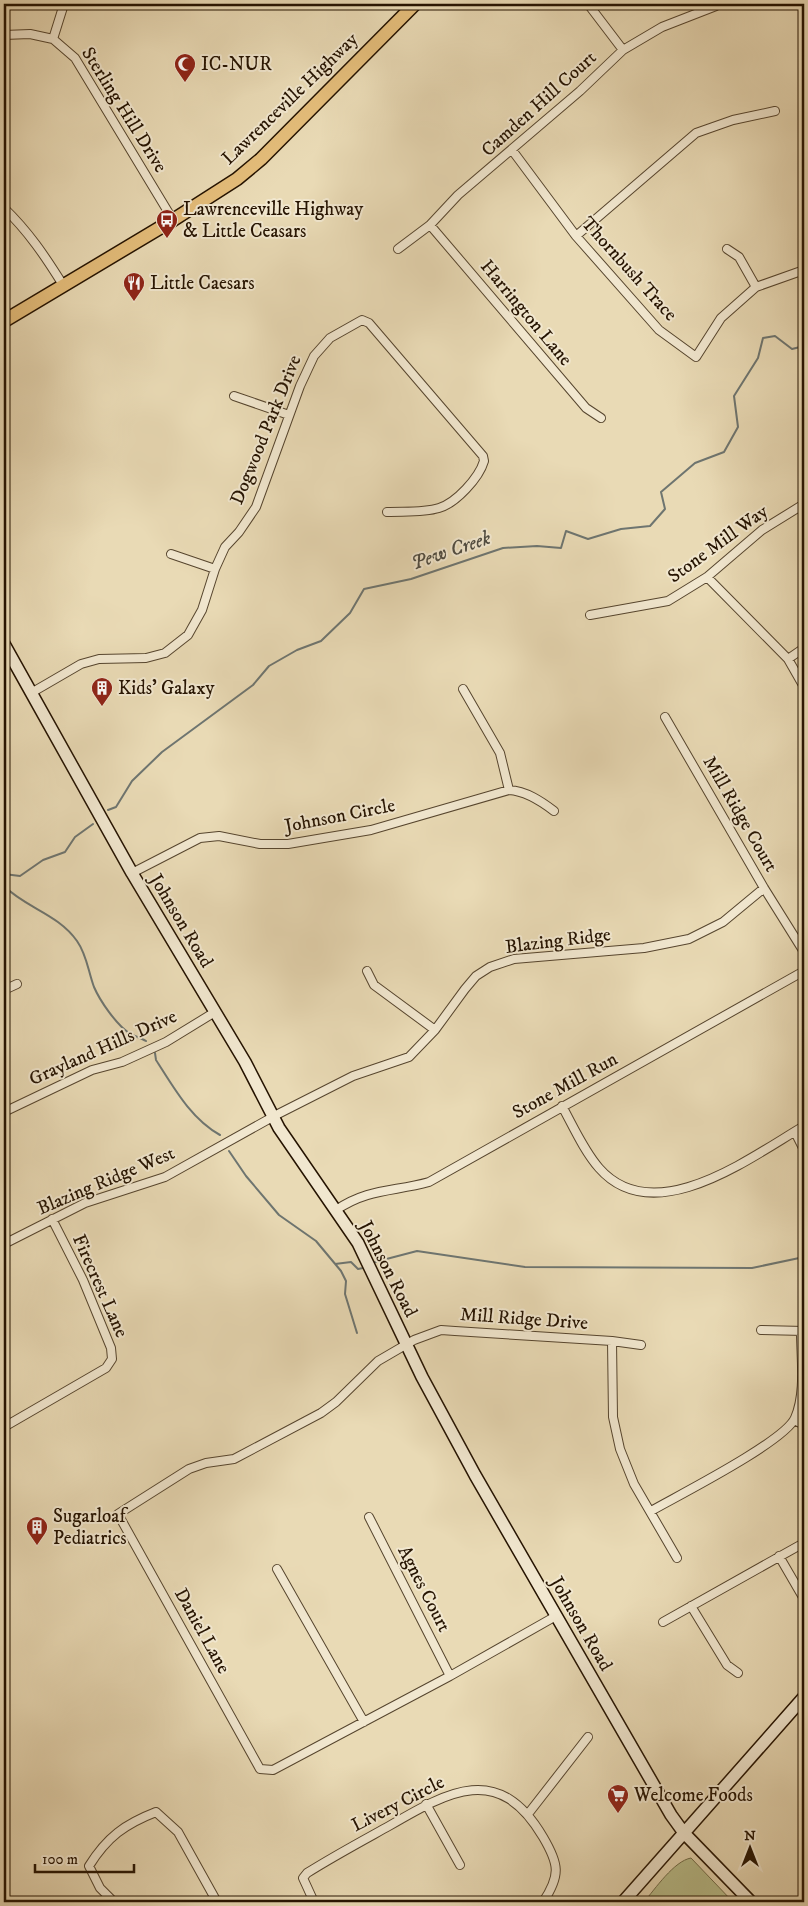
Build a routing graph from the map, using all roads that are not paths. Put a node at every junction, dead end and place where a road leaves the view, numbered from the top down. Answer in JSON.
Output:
{"nodes":[{"id":1,"x":64,"y":4,"type":"edge"},
{"id":2,"x":415,"y":4,"type":"edge"},
{"id":3,"x":588,"y":4,"type":"edge"},
{"id":4,"x":716,"y":6,"type":"dead end"},
{"id":5,"x":4,"y":35,"type":"edge"},
{"id":6,"x":52,"y":39,"type":"junction"},
{"id":7,"x":623,"y":50,"type":"junction"},
{"id":8,"x":775,"y":111,"type":"dead end"},
{"id":9,"x":512,"y":150,"type":"junction"},
{"id":10,"x":4,"y":208,"type":"edge"},
{"id":11,"x":173,"y":220,"type":"junction"},
{"id":12,"x":430,"y":225,"type":"junction"},
{"id":13,"x":576,"y":236,"type":"junction"},
{"id":14,"x":398,"y":249,"type":"dead end"},
{"id":15,"x":727,"y":249,"type":"dead end"},
{"id":16,"x":804,"y":270,"type":"edge"},
{"id":17,"x":63,"y":285,"type":"junction"},
{"id":18,"x":756,"y":287,"type":"junction"},
{"id":19,"x":4,"y":321,"type":"edge"},
{"id":20,"x":234,"y":396,"type":"dead end"},
{"id":21,"x":289,"y":415,"type":"junction"},
{"id":22,"x":601,"y":418,"type":"dead end"},
{"id":23,"x":804,"y":504,"type":"edge"},
{"id":24,"x":387,"y":512,"type":"dead end"},
{"id":25,"x":171,"y":554,"type":"dead end"},
{"id":26,"x":215,"y":569,"type":"junction"},
{"id":27,"x":707,"y":577,"type":"junction"},
{"id":28,"x":590,"y":615,"type":"dead end"},
{"id":29,"x":4,"y":644,"type":"edge"},
{"id":30,"x":804,"y":648,"type":"edge"},
{"id":31,"x":788,"y":659,"type":"junction"},
{"id":32,"x":804,"y":687,"type":"edge"},
{"id":33,"x":463,"y":689,"type":"dead end"},
{"id":34,"x":30,"y":693,"type":"junction"},
{"id":35,"x":665,"y":717,"type":"dead end"},
{"id":36,"x":509,"y":790,"type":"junction"},
{"id":37,"x":554,"y":811,"type":"dead end"},
{"id":38,"x":132,"y":873,"type":"junction"},
{"id":39,"x":764,"y":888,"type":"junction"},
{"id":40,"x":804,"y":952,"type":"edge"},
{"id":41,"x":367,"y":971,"type":"dead end"},
{"id":42,"x":804,"y":971,"type":"edge"},
{"id":43,"x":17,"y":984,"type":"dead end"},
{"id":44,"x":4,"y":990,"type":"edge"},
{"id":45,"x":215,"y":1012,"type":"junction"},
{"id":46,"x":435,"y":1030,"type":"junction"},
{"id":47,"x":562,"y":1106,"type":"junction"},
{"id":48,"x":4,"y":1112,"type":"edge"},
{"id":49,"x":273,"y":1116,"type":"junction"},
{"id":50,"x":804,"y":1126,"type":"edge"},
{"id":51,"x":795,"y":1132,"type":"junction"},
{"id":52,"x":804,"y":1150,"type":"edge"},
{"id":53,"x":336,"y":1210,"type":"junction"},
{"id":54,"x":52,"y":1220,"type":"junction"},
{"id":55,"x":4,"y":1244,"type":"edge"},
{"id":56,"x":761,"y":1330,"type":"dead end"},
{"id":57,"x":802,"y":1331,"type":"edge"},
{"id":58,"x":612,"y":1341,"type":"junction"},
{"id":59,"x":407,"y":1344,"type":"junction"},
{"id":60,"x":641,"y":1346,"type":"dead end"},
{"id":61,"x":794,"y":1420,"type":"junction"},
{"id":62,"x":804,"y":1425,"type":"edge"},
{"id":63,"x":4,"y":1427,"type":"edge"},
{"id":64,"x":651,"y":1511,"type":"junction"},
{"id":65,"x":369,"y":1517,"type":"dead end"},
{"id":66,"x":802,"y":1544,"type":"dead end"},
{"id":67,"x":779,"y":1556,"type":"junction"},
{"id":68,"x":677,"y":1558,"type":"dead end"},
{"id":69,"x":278,"y":1570,"type":"dead end"},
{"id":70,"x":804,"y":1599,"type":"edge"},
{"id":71,"x":691,"y":1606,"type":"junction"},
{"id":72,"x":556,"y":1616,"type":"junction"},
{"id":73,"x":664,"y":1622,"type":"dead end"},
{"id":74,"x":738,"y":1673,"type":"dead end"},
{"id":75,"x":450,"y":1676,"type":"junction"},
{"id":76,"x":804,"y":1696,"type":"edge"},
{"id":77,"x":364,"y":1722,"type":"junction"},
{"id":78,"x":588,"y":1737,"type":"dead end"},
{"id":79,"x":426,"y":1804,"type":"junction"},
{"id":80,"x":528,"y":1814,"type":"junction"},
{"id":81,"x":684,"y":1834,"type":"junction"},
{"id":82,"x":460,"y":1865,"type":"dead end"},
{"id":83,"x":114,"y":1902,"type":"edge"},
{"id":84,"x":217,"y":1902,"type":"edge"},
{"id":85,"x":314,"y":1902,"type":"edge"},
{"id":86,"x":543,"y":1902,"type":"edge"},
{"id":87,"x":623,"y":1902,"type":"edge"},
{"id":88,"x":751,"y":1902,"type":"edge"}],
"edges":[{"from":1,"to":6,"type":"street"},
{"from":2,"to":11,"type":"main road","name":"Lawrenceville Highway"},
{"from":3,"to":7,"type":"street"},
{"from":4,"to":7,"type":"street","name":"Camden Hill Court"},
{"from":5,"to":6,"type":"street","name":"Sterling Hill Drive"},
{"from":6,"to":11,"type":"street","name":"Sterling Hill Drive"},
{"from":7,"to":9,"type":"street","name":"Camden Hill Court"},
{"from":8,"to":13,"type":"street"},
{"from":9,"to":12,"type":"street","name":"Camden Hill Court"},
{"from":9,"to":13,"type":"street","name":"Thornbush Trace"},
{"from":10,"to":17,"type":"street"},
{"from":11,"to":17,"type":"main road","name":"Lawrenceville Highway"},
{"from":12,"to":14,"type":"street","name":"Camden Hill Court"},
{"from":12,"to":22,"type":"street","name":"Harrington Lane"},
{"from":13,"to":18,"type":"street","name":"Thornbush Trace"},
{"from":15,"to":18,"type":"street"},
{"from":16,"to":18,"type":"street","name":"Thornbush Trace"},
{"from":17,"to":19,"type":"main road","name":"Lawrenceville Highway"},
{"from":20,"to":21,"type":"street"},
{"from":21,"to":24,"type":"street","name":"Dogwood Park Drive"},
{"from":21,"to":26,"type":"street","name":"Dogwood Park Drive"},
{"from":23,"to":27,"type":"street","name":"Stone Mill Way"},
{"from":25,"to":26,"type":"street"},
{"from":26,"to":34,"type":"street","name":"Dogwood Park Drive"},
{"from":27,"to":28,"type":"street","name":"Stone Mill Way"},
{"from":27,"to":31,"type":"street"},
{"from":29,"to":34,"type":"street","name":"Johnson Road"},
{"from":30,"to":31,"type":"street"},
{"from":31,"to":32,"type":"street"},
{"from":33,"to":36,"type":"street"},
{"from":34,"to":38,"type":"street","name":"Johnson Road"},
{"from":35,"to":39,"type":"street","name":"Mill Ridge Court"},
{"from":36,"to":37,"type":"street"},
{"from":36,"to":38,"type":"street","name":"Johnson Circle"},
{"from":38,"to":45,"type":"street","name":"Johnson Road"},
{"from":39,"to":40,"type":"street","name":"Mill Ridge Court"},
{"from":39,"to":46,"type":"street","name":"Blazing Ridge"},
{"from":41,"to":46,"type":"street"},
{"from":42,"to":47,"type":"street","name":"Stone Mill Run"},
{"from":43,"to":44,"type":"street"},
{"from":45,"to":48,"type":"street","name":"Grayland Hills Drive"},
{"from":45,"to":49,"type":"street","name":"Johnson Road"},
{"from":46,"to":49,"type":"street","name":"Blazing Ridge"},
{"from":47,"to":51,"type":"street"},
{"from":47,"to":53,"type":"street","name":"Stone Mill Run"},
{"from":49,"to":53,"type":"street","name":"Johnson Road"},
{"from":49,"to":54,"type":"street","name":"Blazing Ridge West"},
{"from":50,"to":51,"type":"street"},
{"from":51,"to":52,"type":"street"},
{"from":53,"to":59,"type":"street","name":"Johnson Road"},
{"from":54,"to":55,"type":"street","name":"Blazing Ridge West"},
{"from":54,"to":63,"type":"street","name":"Firecrest Lane"},
{"from":56,"to":57,"type":"street"},
{"from":57,"to":61,"type":"street"},
{"from":58,"to":59,"type":"street","name":"Mill Ridge Drive"},
{"from":58,"to":60,"type":"street","name":"Mill Ridge Drive"},
{"from":58,"to":64,"type":"street"},
{"from":59,"to":72,"type":"street","name":"Johnson Road"},
{"from":59,"to":77,"type":"street","name":"Daniel Lane"},
{"from":61,"to":62,"type":"street"},
{"from":61,"to":64,"type":"street"},
{"from":64,"to":68,"type":"street"},
{"from":65,"to":75,"type":"street","name":"Agnes Court"},
{"from":66,"to":67,"type":"street"},
{"from":67,"to":70,"type":"street"},
{"from":67,"to":71,"type":"street"},
{"from":69,"to":77,"type":"street"},
{"from":71,"to":73,"type":"street"},
{"from":71,"to":74,"type":"street"},
{"from":72,"to":75,"type":"street","name":"Daniel Lane"},
{"from":72,"to":81,"type":"street","name":"Johnson Road"},
{"from":75,"to":77,"type":"street","name":"Daniel Lane"},
{"from":76,"to":81,"type":"street"},
{"from":78,"to":80,"type":"street"},
{"from":79,"to":80,"type":"street","name":"Livery Circle"},
{"from":79,"to":82,"type":"street"},
{"from":79,"to":85,"type":"street","name":"Livery Circle"},
{"from":80,"to":86,"type":"street","name":"Livery Circle"},
{"from":81,"to":87,"type":"street"},
{"from":81,"to":88,"type":"street","name":"Johnson Road"},
{"from":83,"to":84,"type":"street"}]}
